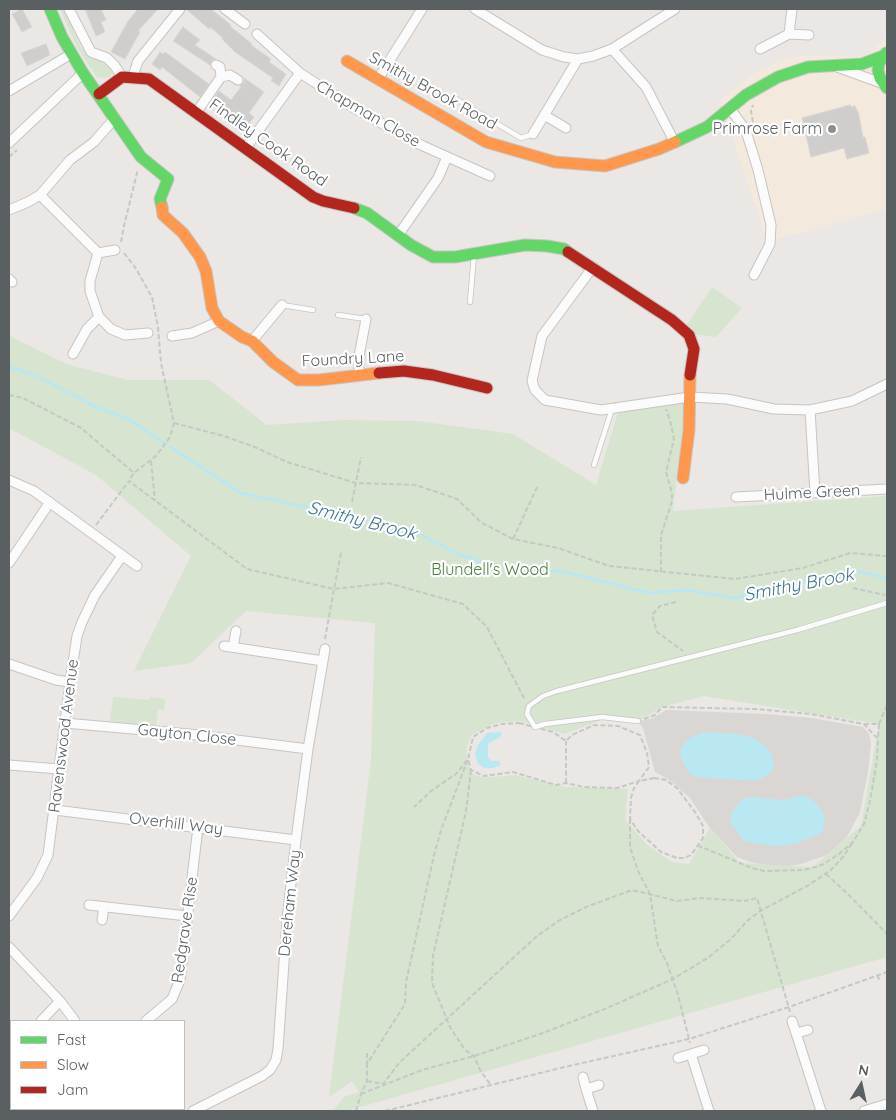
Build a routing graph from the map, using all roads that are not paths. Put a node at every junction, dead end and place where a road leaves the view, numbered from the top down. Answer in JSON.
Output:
{"nodes":[{"id":1,"x":50,"y":9,"type":"edge"},
{"id":2,"x":69,"y":9,"type":"edge"},
{"id":3,"x":180,"y":9,"type":"edge"},
{"id":4,"x":225,"y":9,"type":"edge"},
{"id":5,"x":422,"y":9,"type":"edge"},
{"id":6,"x":475,"y":9,"type":"edge"},
{"id":7,"x":675,"y":9,"type":"edge"},
{"id":8,"x":792,"y":9,"type":"edge"},
{"id":9,"x":245,"y":24,"type":"dead end"},
{"id":10,"x":257,"y":34,"type":"dead end"},
{"id":11,"x":789,"y":34,"type":"junction"},
{"id":12,"x":809,"y":35,"type":"dead end"},
{"id":13,"x":612,"y":49,"type":"junction"},
{"id":14,"x":760,"y":49,"type":"dead end"},
{"id":15,"x":886,"y":53,"type":"edge"},
{"id":16,"x":71,"y":54,"type":"junction"},
{"id":17,"x":578,"y":59,"type":"junction"},
{"id":18,"x":347,"y":61,"type":"dead end"},
{"id":19,"x":216,"y":65,"type":"dead end"},
{"id":20,"x":835,"y":66,"type":"junction"},
{"id":21,"x":83,"y":73,"type":"junction"},
{"id":22,"x":300,"y":73,"type":"junction"},
{"id":23,"x":127,"y":77,"type":"junction"},
{"id":24,"x":221,"y":77,"type":"junction"},
{"id":25,"x":378,"y":79,"type":"junction"},
{"id":26,"x":238,"y":80,"type":"dead end"},
{"id":27,"x":886,"y":86,"type":"edge"},
{"id":28,"x":9,"y":90,"type":"edge"},
{"id":29,"x":99,"y":94,"type":"junction"},
{"id":30,"x":456,"y":99,"type":"dead end"},
{"id":31,"x":730,"y":108,"type":"junction"},
{"id":32,"x":196,"y":113,"type":"junction"},
{"id":33,"x":544,"y":115,"type":"junction"},
{"id":34,"x":115,"y":118,"type":"junction"},
{"id":35,"x":566,"y":128,"type":"dead end"},
{"id":36,"x":533,"y":134,"type":"joint"},
{"id":37,"x":674,"y":142,"type":"junction"},
{"id":38,"x":9,"y":143,"type":"edge"},
{"id":39,"x":245,"y":150,"type":"junction"},
{"id":40,"x":446,"y":157,"type":"junction"},
{"id":41,"x":490,"y":176,"type":"dead end"},
{"id":42,"x":40,"y":195,"type":"junction"},
{"id":43,"x":9,"y":210,"type":"edge"},
{"id":44,"x":399,"y":234,"type":"junction"},
{"id":45,"x":115,"y":250,"type":"dead end"},
{"id":46,"x":98,"y":253,"type":"junction"},
{"id":47,"x":474,"y":254,"type":"junction"},
{"id":48,"x":593,"y":267,"type":"junction"},
{"id":49,"x":754,"y":275,"type":"dead end"},
{"id":50,"x":470,"y":302,"type":"dead end"},
{"id":51,"x":282,"y":305,"type":"joint"},
{"id":52,"x":313,"y":310,"type":"dead end"},
{"id":53,"x":338,"y":314,"type":"dead end"},
{"id":54,"x":99,"y":317,"type":"junction"},
{"id":55,"x":366,"y":319,"type":"joint"},
{"id":56,"x":220,"y":321,"type":"junction"},
{"id":57,"x":148,"y":333,"type":"dead end"},
{"id":58,"x":172,"y":336,"type":"dead end"},
{"id":59,"x":252,"y":341,"type":"junction"},
{"id":60,"x":74,"y":354,"type":"dead end"},
{"id":61,"x":359,"y":374,"type":"junction"},
{"id":62,"x":887,"y":384,"type":"edge"},
{"id":63,"x":487,"y":388,"type":"dead end"},
{"id":64,"x":690,"y":397,"type":"junction"},
{"id":65,"x":612,"y":409,"type":"junction"},
{"id":66,"x":810,"y":410,"type":"junction"},
{"id":67,"x":594,"y":465,"type":"dead end"},
{"id":68,"x":683,"y":478,"type":"dead end"},
{"id":69,"x":9,"y":480,"type":"edge"},
{"id":70,"x":887,"y":489,"type":"edge"},
{"id":71,"x":815,"y":493,"type":"junction"},
{"id":72,"x":736,"y":496,"type":"dead end"},
{"id":73,"x":50,"y":502,"type":"junction"},
{"id":74,"x":122,"y":556,"type":"junction"},
{"id":75,"x":9,"y":563,"type":"edge"},
{"id":76,"x":137,"y":566,"type":"dead end"},
{"id":77,"x":887,"y":603,"type":"edge"},
{"id":78,"x":236,"y":631,"type":"dead end"},
{"id":79,"x":224,"y":646,"type":"dead end"},
{"id":80,"x":233,"y":647,"type":"junction"},
{"id":81,"x":325,"y":649,"type":"road end"},
{"id":82,"x":323,"y":661,"type":"junction"},
{"id":83,"x":9,"y":664,"type":"edge"},
{"id":84,"x":70,"y":682,"type":"junction"},
{"id":85,"x":638,"y":721,"type":"road end"},
{"id":86,"x":65,"y":723,"type":"junction"},
{"id":87,"x":308,"y":749,"type":"junction"},
{"id":88,"x":9,"y":766,"type":"edge"},
{"id":89,"x":60,"y":770,"type":"junction"},
{"id":90,"x":55,"y":810,"type":"junction"},
{"id":91,"x":198,"y":827,"type":"junction"},
{"id":92,"x":296,"y":840,"type":"junction"},
{"id":93,"x":89,"y":905,"type":"dead end"},
{"id":94,"x":104,"y":907,"type":"junction"},
{"id":95,"x":9,"y":916,"type":"edge"},
{"id":96,"x":187,"y":916,"type":"junction"},
{"id":97,"x":102,"y":920,"type":"dead end"},
{"id":98,"x":9,"y":947,"type":"edge"},
{"id":99,"x":60,"y":1001,"type":"junction"},
{"id":100,"x":42,"y":1020,"type":"edge"},
{"id":101,"x":74,"y":1020,"type":"edge"},
{"id":102,"x":147,"y":1020,"type":"edge"},
{"id":103,"x":792,"y":1021,"type":"dead end"},
{"id":104,"x":808,"y":1030,"type":"dead end"},
{"id":105,"x":796,"y":1033,"type":"junction"},
{"id":106,"x":704,"y":1050,"type":"dead end"},
{"id":107,"x":691,"y":1054,"type":"junction"},
{"id":108,"x":678,"y":1058,"type":"dead end"},
{"id":109,"x":583,"y":1077,"type":"dead end"},
{"id":110,"x":599,"y":1085,"type":"dead end"},
{"id":111,"x":586,"y":1089,"type":"junction"},
{"id":112,"x":887,"y":1104,"type":"edge"},
{"id":113,"x":870,"y":1110,"type":"edge"},
{"id":114,"x":194,"y":1111,"type":"edge"},
{"id":115,"x":593,"y":1111,"type":"edge"},
{"id":116,"x":709,"y":1111,"type":"edge"},
{"id":117,"x":821,"y":1111,"type":"edge"}],
"edges":[{"from":1,"to":16,"type":"street"},
{"from":2,"to":23,"type":"street"},
{"from":3,"to":23,"type":"street"},
{"from":4,"to":9,"type":"street"},
{"from":5,"to":25,"type":"street"},
{"from":6,"to":17,"type":"street"},
{"from":7,"to":13,"type":"street"},
{"from":8,"to":11,"type":"street"},
{"from":10,"to":22,"type":"street","name":"Chapman Close"},
{"from":11,"to":12,"type":"street"},
{"from":11,"to":14,"type":"street"},
{"from":13,"to":17,"type":"street"},
{"from":13,"to":37,"type":"street"},
{"from":15,"to":20,"type":"street","name":"Smithy Brook Road"},
{"from":15,"to":27,"type":"street"},
{"from":16,"to":21,"type":"street"},
{"from":16,"to":28,"type":"street"},
{"from":17,"to":33,"type":"street"},
{"from":18,"to":25,"type":"street","name":"Smithy Brook Road"},
{"from":19,"to":24,"type":"street"},
{"from":20,"to":27,"type":"street","name":"Smithy Brook Road"},
{"from":20,"to":31,"type":"street","name":"Smithy Brook Road"},
{"from":21,"to":29,"type":"street"},
{"from":21,"to":38,"type":"street"},
{"from":22,"to":39,"type":"street"},
{"from":22,"to":40,"type":"street","name":"Chapman Close"},
{"from":23,"to":29,"type":"street"},
{"from":23,"to":32,"type":"street","name":"Findley Cook Road"},
{"from":24,"to":26,"type":"street"},
{"from":24,"to":32,"type":"street"},
{"from":25,"to":37,"type":"street","name":"Smithy Brook Road"},
{"from":29,"to":34,"type":"street"},
{"from":30,"to":36,"type":"lane"},
{"from":31,"to":37,"type":"street","name":"Smithy Brook Road"},
{"from":31,"to":49,"type":"street"},
{"from":32,"to":39,"type":"street","name":"Findley Cook Road"},
{"from":33,"to":35,"type":"street"},
{"from":33,"to":36,"type":"street"},
{"from":34,"to":42,"type":"street"},
{"from":34,"to":56,"type":"street"},
{"from":39,"to":44,"type":"street","name":"Findley Cook Road"},
{"from":40,"to":41,"type":"street","name":"Chapman Close"},
{"from":40,"to":44,"type":"street"},
{"from":42,"to":43,"type":"street"},
{"from":42,"to":46,"type":"street"},
{"from":44,"to":47,"type":"street","name":"Findley Cook Road"},
{"from":45,"to":46,"type":"street"},
{"from":46,"to":54,"type":"street"},
{"from":47,"to":48,"type":"street","name":"Findley Cook Road"},
{"from":47,"to":50,"type":"lane"},
{"from":48,"to":64,"type":"street","name":"Findley Cook Road"},
{"from":48,"to":65,"type":"street"},
{"from":51,"to":52,"type":"lane"},
{"from":51,"to":59,"type":"street"},
{"from":53,"to":55,"type":"lane"},
{"from":54,"to":57,"type":"street"},
{"from":54,"to":60,"type":"street"},
{"from":55,"to":61,"type":"street"},
{"from":56,"to":58,"type":"street"},
{"from":56,"to":59,"type":"street","name":"Foundry Lane"},
{"from":59,"to":61,"type":"street","name":"Foundry Lane"},
{"from":61,"to":63,"type":"street","name":"Foundry Lane"},
{"from":62,"to":66,"type":"street"},
{"from":64,"to":65,"type":"street"},
{"from":64,"to":66,"type":"street"},
{"from":64,"to":68,"type":"street","name":"Findley Cook Road"},
{"from":65,"to":67,"type":"lane"},
{"from":66,"to":71,"type":"street"},
{"from":69,"to":73,"type":"street"},
{"from":70,"to":71,"type":"street","name":"Hulme Green"},
{"from":71,"to":72,"type":"street","name":"Hulme Green"},
{"from":73,"to":74,"type":"street"},
{"from":73,"to":75,"type":"street"},
{"from":74,"to":76,"type":"street"},
{"from":74,"to":84,"type":"street","name":"Ravenswood Avenue"},
{"from":77,"to":85,"type":"lane"},
{"from":78,"to":80,"type":"street"},
{"from":79,"to":80,"type":"street"},
{"from":80,"to":82,"type":"street"},
{"from":81,"to":82,"type":"street","name":"Dereham Way"},
{"from":82,"to":87,"type":"street","name":"Dereham Way"},
{"from":83,"to":84,"type":"street"},
{"from":84,"to":86,"type":"street","name":"Ravenswood Avenue"},
{"from":86,"to":87,"type":"street","name":"Gayton Close"},
{"from":86,"to":89,"type":"street","name":"Ravenswood Avenue"},
{"from":87,"to":92,"type":"street","name":"Dereham Way"},
{"from":88,"to":89,"type":"street"},
{"from":89,"to":90,"type":"street","name":"Ravenswood Avenue"},
{"from":90,"to":91,"type":"street","name":"Overhill Way"},
{"from":90,"to":95,"type":"street","name":"Ravenswood Avenue"},
{"from":91,"to":92,"type":"street","name":"Overhill Way"},
{"from":91,"to":96,"type":"street","name":"Redgrave Rise"},
{"from":92,"to":114,"type":"street","name":"Dereham Way"},
{"from":93,"to":94,"type":"street"},
{"from":94,"to":96,"type":"street"},
{"from":94,"to":97,"type":"street"},
{"from":96,"to":102,"type":"street","name":"Redgrave Rise"},
{"from":98,"to":99,"type":"street"},
{"from":99,"to":100,"type":"street"},
{"from":99,"to":101,"type":"street"},
{"from":103,"to":105,"type":"street"},
{"from":104,"to":105,"type":"street"},
{"from":105,"to":117,"type":"street"},
{"from":106,"to":107,"type":"street"},
{"from":107,"to":108,"type":"street"},
{"from":107,"to":116,"type":"street"},
{"from":109,"to":111,"type":"street"},
{"from":110,"to":111,"type":"street"},
{"from":111,"to":115,"type":"street"},
{"from":112,"to":113,"type":"street"}]}
